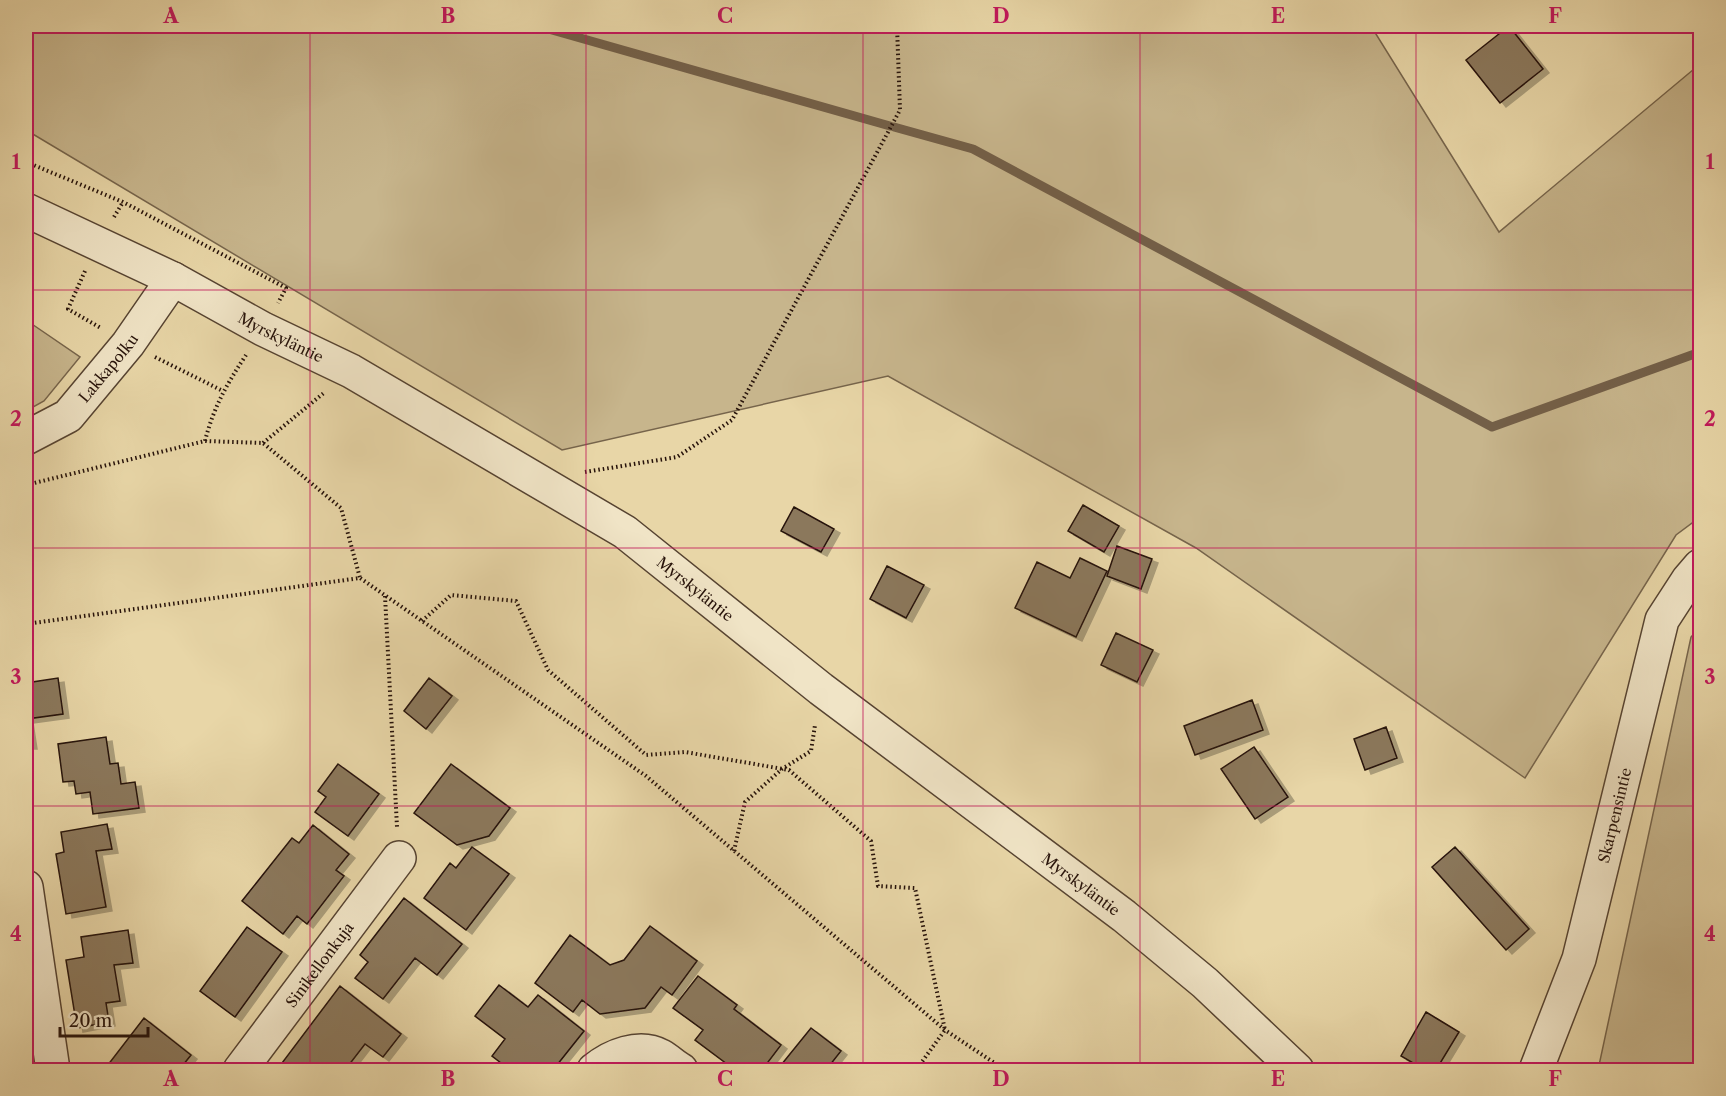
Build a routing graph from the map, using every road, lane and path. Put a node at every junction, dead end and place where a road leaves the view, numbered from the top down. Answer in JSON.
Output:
{"nodes":[{"id":1,"x":897,"y":26,"type":"edge"},
{"id":2,"x":26,"y":162,"type":"edge"},
{"id":3,"x":123,"y":202,"type":"junction"},
{"id":4,"x":26,"y":210,"type":"edge"},
{"id":5,"x":97,"y":242,"type":"junction"},
{"id":6,"x":173,"y":279,"type":"junction"},
{"id":7,"x":263,"y":329,"type":"junction"},
{"id":8,"x":128,"y":344,"type":"junction"},
{"id":9,"x":351,"y":371,"type":"junction"},
{"id":10,"x":223,"y":391,"type":"junction"},
{"id":11,"x":26,"y":438,"type":"edge"},
{"id":12,"x":206,"y":441,"type":"junction"},
{"id":13,"x":263,"y":442,"type":"junction"},
{"id":14,"x":584,"y":472,"type":"dead end"},
{"id":15,"x":26,"y":485,"type":"edge"},
{"id":16,"x":1701,"y":567,"type":"edge"},
{"id":17,"x":360,"y":578,"type":"junction"},
{"id":18,"x":385,"y":596,"type":"junction"},
{"id":19,"x":422,"y":621,"type":"junction"},
{"id":20,"x":26,"y":624,"type":"edge"},
{"id":21,"x":821,"y":689,"type":"junction"},
{"id":22,"x":782,"y":769,"type":"junction"},
{"id":23,"x":734,"y":851,"type":"junction"},
{"id":24,"x":399,"y":858,"type":"joint"},
{"id":25,"x":26,"y":887,"type":"edge"},
{"id":26,"x":945,"y":1030,"type":"junction"},
{"id":27,"x":53,"y":1071,"type":"edge"},
{"id":28,"x":240,"y":1071,"type":"edge"},
{"id":29,"x":594,"y":1071,"type":"edge"},
{"id":30,"x":681,"y":1071,"type":"edge"},
{"id":31,"x":916,"y":1071,"type":"edge"},
{"id":32,"x":1005,"y":1071,"type":"edge"},
{"id":33,"x":1298,"y":1071,"type":"edge"},
{"id":34,"x":1536,"y":1071,"type":"edge"}],
"edges":[{"from":1,"to":14,"type":"path"},
{"from":2,"to":3,"type":"path"},
{"from":3,"to":5,"type":"path"},
{"from":3,"to":7,"type":"path"},
{"from":4,"to":5,"type":"street","name":"Myrskyläntie"},
{"from":5,"to":6,"type":"street","name":"Myrskyläntie"},
{"from":5,"to":8,"type":"path"},
{"from":6,"to":7,"type":"street","name":"Myrskyläntie"},
{"from":6,"to":8,"type":"street","name":"Lakkapolku"},
{"from":7,"to":9,"type":"street","name":"Myrskyläntie"},
{"from":7,"to":10,"type":"path"},
{"from":8,"to":10,"type":"path"},
{"from":8,"to":11,"type":"street","name":"Lakkapolku"},
{"from":9,"to":13,"type":"path"},
{"from":9,"to":21,"type":"street","name":"Myrskyläntie"},
{"from":10,"to":12,"type":"path"},
{"from":12,"to":13,"type":"path"},
{"from":12,"to":15,"type":"path"},
{"from":13,"to":17,"type":"path"},
{"from":16,"to":34,"type":"street","name":"Skarpensintie"},
{"from":17,"to":18,"type":"path"},
{"from":17,"to":20,"type":"path"},
{"from":18,"to":19,"type":"path"},
{"from":18,"to":24,"type":"path"},
{"from":19,"to":22,"type":"path"},
{"from":19,"to":23,"type":"path"},
{"from":21,"to":22,"type":"path"},
{"from":21,"to":33,"type":"street","name":"Myrskyläntie"},
{"from":22,"to":23,"type":"path"},
{"from":22,"to":26,"type":"path"},
{"from":23,"to":26,"type":"path"},
{"from":24,"to":28,"type":"street","name":"Sinikellonkuja"},
{"from":25,"to":27,"type":"street"},
{"from":26,"to":31,"type":"path"},
{"from":26,"to":32,"type":"path"},
{"from":29,"to":30,"type":"street"}]}
